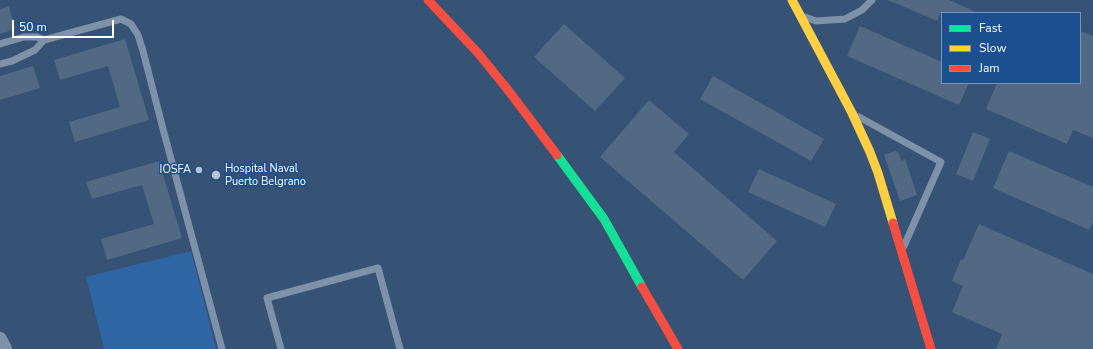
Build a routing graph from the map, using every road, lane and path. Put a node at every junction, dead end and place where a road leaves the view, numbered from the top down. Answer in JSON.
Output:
{"nodes":[{"id":1,"x":428,"y":0,"type":"edge"},
{"id":2,"x":792,"y":0,"type":"edge"},
{"id":3,"x":872,"y":0,"type":"edge"},
{"id":4,"x":800,"y":15,"type":"junction"},
{"id":5,"x":44,"y":40,"type":"junction"},
{"id":6,"x":0,"y":44,"type":"edge"},
{"id":7,"x":0,"y":64,"type":"edge"},
{"id":8,"x":852,"y":113,"type":"junction"},
{"id":9,"x":902,"y":251,"type":"junction"},
{"id":10,"x":0,"y":339,"type":"edge"},
{"id":11,"x":5,"y":349,"type":"edge"},
{"id":12,"x":222,"y":349,"type":"edge"},
{"id":13,"x":281,"y":349,"type":"edge"},
{"id":14,"x":400,"y":349,"type":"edge"},
{"id":15,"x":678,"y":349,"type":"edge"},
{"id":16,"x":931,"y":349,"type":"edge"}],
"edges":[{"from":1,"to":15,"type":"street"},
{"from":2,"to":4,"type":"street"},
{"from":3,"to":4,"type":"lane"},
{"from":4,"to":8,"type":"street"},
{"from":5,"to":6,"type":"lane"},
{"from":5,"to":7,"type":"lane"},
{"from":5,"to":12,"type":"lane"},
{"from":8,"to":9,"type":"street"},
{"from":8,"to":9,"type":"lane"},
{"from":9,"to":16,"type":"street"},
{"from":10,"to":11,"type":"street"},
{"from":13,"to":14,"type":"lane"}]}
